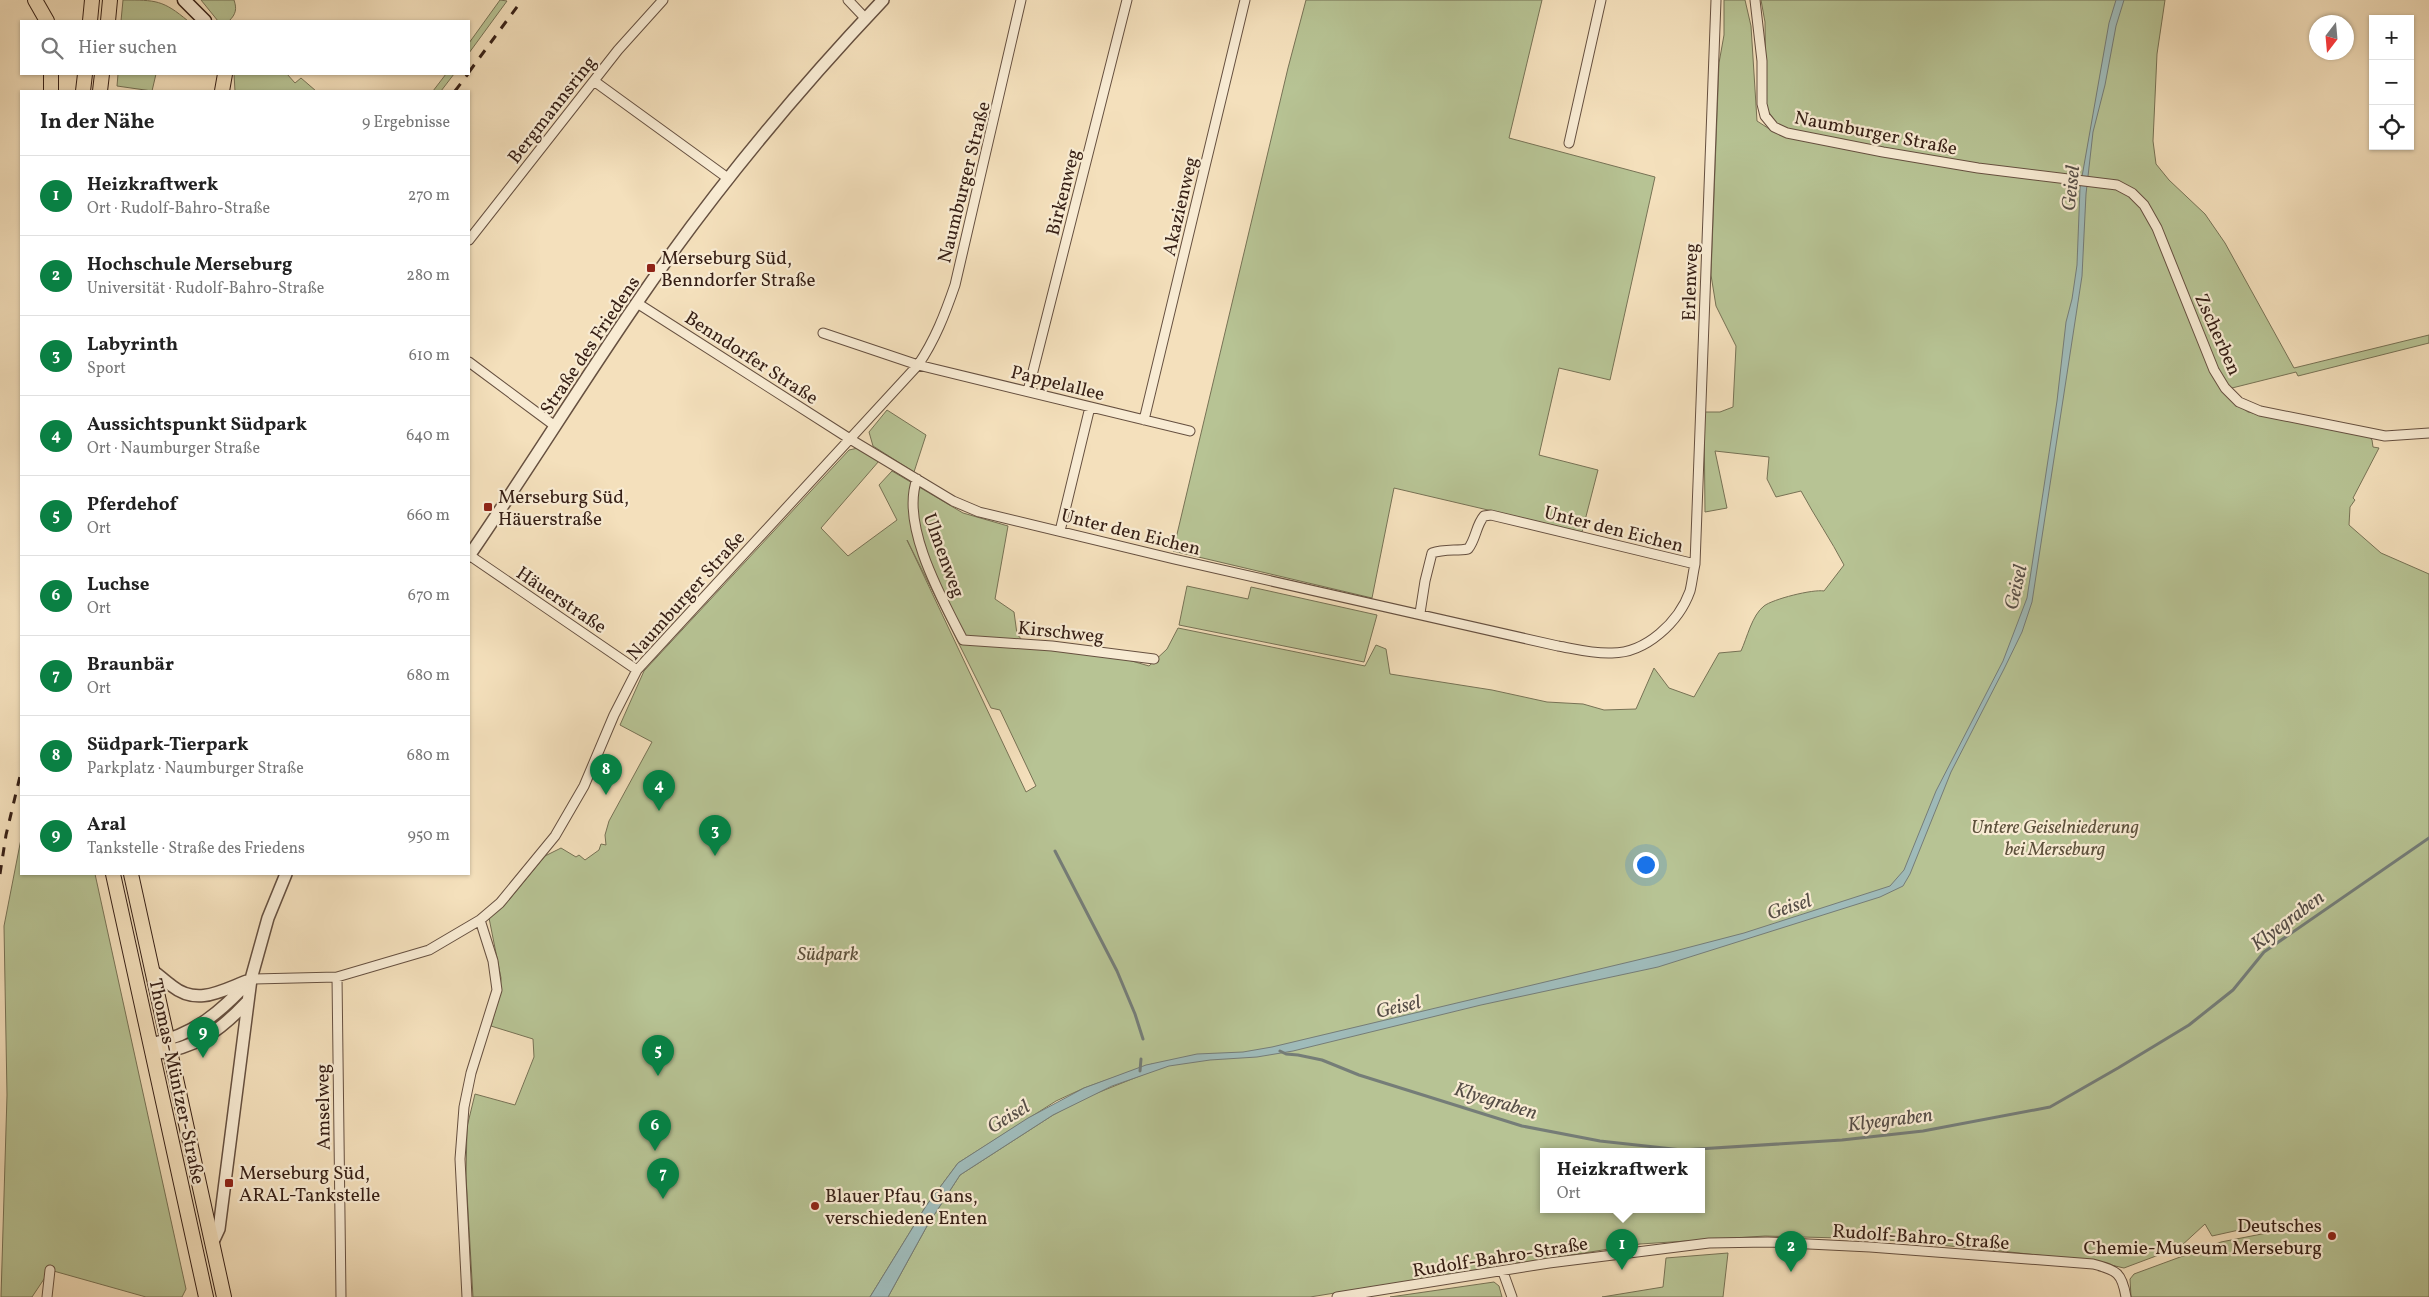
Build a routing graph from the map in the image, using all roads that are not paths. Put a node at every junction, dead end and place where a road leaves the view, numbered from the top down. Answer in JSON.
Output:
{"nodes":[{"id":1,"x":35,"y":0,"type":"edge"},
{"id":2,"x":92,"y":0,"type":"edge"},
{"id":3,"x":110,"y":0,"type":"edge"},
{"id":4,"x":184,"y":0,"type":"edge"},
{"id":5,"x":663,"y":0,"type":"edge"},
{"id":6,"x":848,"y":0,"type":"edge"},
{"id":7,"x":883,"y":0,"type":"edge"},
{"id":8,"x":1021,"y":0,"type":"edge"},
{"id":9,"x":1127,"y":0,"type":"edge"},
{"id":10,"x":1245,"y":0,"type":"edge"},
{"id":11,"x":1601,"y":0,"type":"edge"},
{"id":12,"x":1716,"y":0,"type":"edge"},
{"id":13,"x":1756,"y":0,"type":"edge"},
{"id":14,"x":866,"y":18,"type":"junction"},
{"id":15,"x":46,"y":20,"type":"edge"},
{"id":16,"x":90,"y":20,"type":"edge"},
{"id":17,"x":108,"y":20,"type":"edge"},
{"id":18,"x":204,"y":20,"type":"edge"},
{"id":19,"x":51,"y":75,"type":"edge"},
{"id":20,"x":85,"y":75,"type":"edge"},
{"id":21,"x":102,"y":75,"type":"edge"},
{"id":22,"x":225,"y":75,"type":"edge"},
{"id":23,"x":594,"y":81,"type":"junction"},
{"id":24,"x":51,"y":90,"type":"edge"},
{"id":25,"x":84,"y":90,"type":"edge"},
{"id":26,"x":100,"y":90,"type":"edge"},
{"id":27,"x":222,"y":90,"type":"edge"},
{"id":28,"x":1569,"y":144,"type":"dead end"},
{"id":29,"x":729,"y":179,"type":"junction"},
{"id":30,"x":2094,"y":182,"type":"joint"},
{"id":31,"x":470,"y":239,"type":"edge"},
{"id":32,"x":637,"y":303,"type":"junction"},
{"id":33,"x":823,"y":333,"type":"dead end"},
{"id":34,"x":470,"y":363,"type":"edge"},
{"id":35,"x":918,"y":366,"type":"junction"},
{"id":36,"x":1028,"y":391,"type":"junction"},
{"id":37,"x":1090,"y":407,"type":"junction"},
{"id":38,"x":1144,"y":420,"type":"junction"},
{"id":39,"x":556,"y":426,"type":"junction"},
{"id":40,"x":1190,"y":431,"type":"dead end"},
{"id":41,"x":2429,"y":433,"type":"edge"},
{"id":42,"x":850,"y":438,"type":"junction"},
{"id":43,"x":917,"y":479,"type":"junction"},
{"id":44,"x":1060,"y":531,"type":"junction"},
{"id":45,"x":470,"y":555,"type":"edge"},
{"id":46,"x":470,"y":557,"type":"edge"},
{"id":47,"x":1695,"y":564,"type":"junction"},
{"id":48,"x":1420,"y":613,"type":"junction"},
{"id":49,"x":963,"y":640,"type":"joint"},
{"id":50,"x":1154,"y":658,"type":"dead end"},
{"id":51,"x":637,"y":670,"type":"junction"},
{"id":52,"x":113,"y":875,"type":"edge"},
{"id":53,"x":131,"y":875,"type":"edge"},
{"id":54,"x":286,"y":875,"type":"edge"},
{"id":55,"x":480,"y":920,"type":"junction"},
{"id":56,"x":153,"y":971,"type":"junction"},
{"id":57,"x":337,"y":977,"type":"junction"},
{"id":58,"x":251,"y":979,"type":"junction"},
{"id":59,"x":247,"y":1002,"type":"junction"},
{"id":60,"x":169,"y":1046,"type":"junction"},
{"id":61,"x":152,"y":1049,"type":"junction"},
{"id":62,"x":212,"y":1244,"type":"junction"},
{"id":63,"x":50,"y":1270,"type":"dead end"},
{"id":64,"x":1503,"y":1272,"type":"junction"},
{"id":65,"x":47,"y":1297,"type":"edge"},
{"id":66,"x":206,"y":1297,"type":"edge"},
{"id":67,"x":224,"y":1297,"type":"edge"},
{"id":68,"x":341,"y":1297,"type":"edge"},
{"id":69,"x":468,"y":1297,"type":"edge"},
{"id":70,"x":1337,"y":1297,"type":"edge"},
{"id":71,"x":1512,"y":1297,"type":"edge"},
{"id":72,"x":2126,"y":1297,"type":"edge"}],
"edges":[{"from":1,"to":15,"type":"main road"},
{"from":2,"to":16,"type":"main road"},
{"from":3,"to":17,"type":"main road"},
{"from":4,"to":18,"type":"main road"},
{"from":5,"to":23,"type":"street","name":"Bergmannsring"},
{"from":6,"to":14,"type":"street"},
{"from":7,"to":14,"type":"street","name":"Straße des Friedens"},
{"from":8,"to":35,"type":"street","name":"Naumburger Straße"},
{"from":9,"to":36,"type":"street","name":"Birkenweg"},
{"from":10,"to":38,"type":"street","name":"Akazienweg"},
{"from":11,"to":28,"type":"street"},
{"from":12,"to":47,"type":"street","name":"Erlenweg"},
{"from":13,"to":30,"type":"street","name":"Naumburger Straße"},
{"from":14,"to":29,"type":"street","name":"Straße des Friedens"},
{"from":19,"to":24,"type":"main road"},
{"from":20,"to":25,"type":"main road"},
{"from":21,"to":26,"type":"main road"},
{"from":22,"to":27,"type":"main road"},
{"from":23,"to":29,"type":"street"},
{"from":23,"to":31,"type":"street","name":"Bergmannsring"},
{"from":29,"to":32,"type":"street","name":"Straße des Friedens"},
{"from":30,"to":41,"type":"street","name":"Zscherben"},
{"from":32,"to":39,"type":"street","name":"Straße des Friedens"},
{"from":32,"to":42,"type":"street","name":"Benndorfer Straße"},
{"from":33,"to":35,"type":"street"},
{"from":34,"to":39,"type":"street"},
{"from":35,"to":36,"type":"street","name":"Pappelallee"},
{"from":35,"to":42,"type":"street","name":"Naumburger Straße"},
{"from":36,"to":37,"type":"street","name":"Pappelallee"},
{"from":37,"to":38,"type":"street","name":"Pappelallee"},
{"from":37,"to":44,"type":"street"},
{"from":38,"to":40,"type":"street","name":"Pappelallee"},
{"from":39,"to":45,"type":"street","name":"Straße des Friedens"},
{"from":42,"to":43,"type":"street","name":"Unter den Eichen"},
{"from":42,"to":51,"type":"street","name":"Naumburger Straße"},
{"from":43,"to":44,"type":"street","name":"Unter den Eichen"},
{"from":43,"to":49,"type":"street","name":"Ulmenweg"},
{"from":44,"to":48,"type":"street","name":"Unter den Eichen"},
{"from":46,"to":51,"type":"street","name":"Häuerstraße"},
{"from":47,"to":48,"type":"street","name":"Unter den Eichen"},
{"from":47,"to":48,"type":"street","name":"Unter den Eichen"},
{"from":49,"to":50,"type":"street","name":"Kirschweg"},
{"from":51,"to":55,"type":"street","name":"Naumburger Straße"},
{"from":52,"to":61,"type":"main road","name":"Thomas-Müntzer-Straße"},
{"from":53,"to":56,"type":"main road","name":"Thomas-Müntzer-Straße"},
{"from":54,"to":58,"type":"street"},
{"from":55,"to":57,"type":"street","name":"Naumburger Straße"},
{"from":55,"to":69,"type":"street"},
{"from":56,"to":58,"type":"street"},
{"from":56,"to":60,"type":"main road","name":"Thomas-Müntzer-Straße"},
{"from":57,"to":58,"type":"street","name":"Naumburger Straße"},
{"from":57,"to":68,"type":"street","name":"Amselweg"},
{"from":58,"to":59,"type":"street"},
{"from":58,"to":60,"type":"street"},
{"from":59,"to":60,"type":"street"},
{"from":59,"to":62,"type":"street"},
{"from":60,"to":61,"type":"street"},
{"from":60,"to":62,"type":"main road","name":"Thomas-Müntzer-Straße"},
{"from":61,"to":66,"type":"main road","name":"Thomas-Müntzer-Straße"},
{"from":62,"to":67,"type":"main road"},
{"from":63,"to":65,"type":"street"},
{"from":64,"to":70,"type":"street","name":"Rudolf-Bahro-Straße"},
{"from":64,"to":71,"type":"street"},
{"from":64,"to":72,"type":"street","name":"Rudolf-Bahro-Straße"}]}
